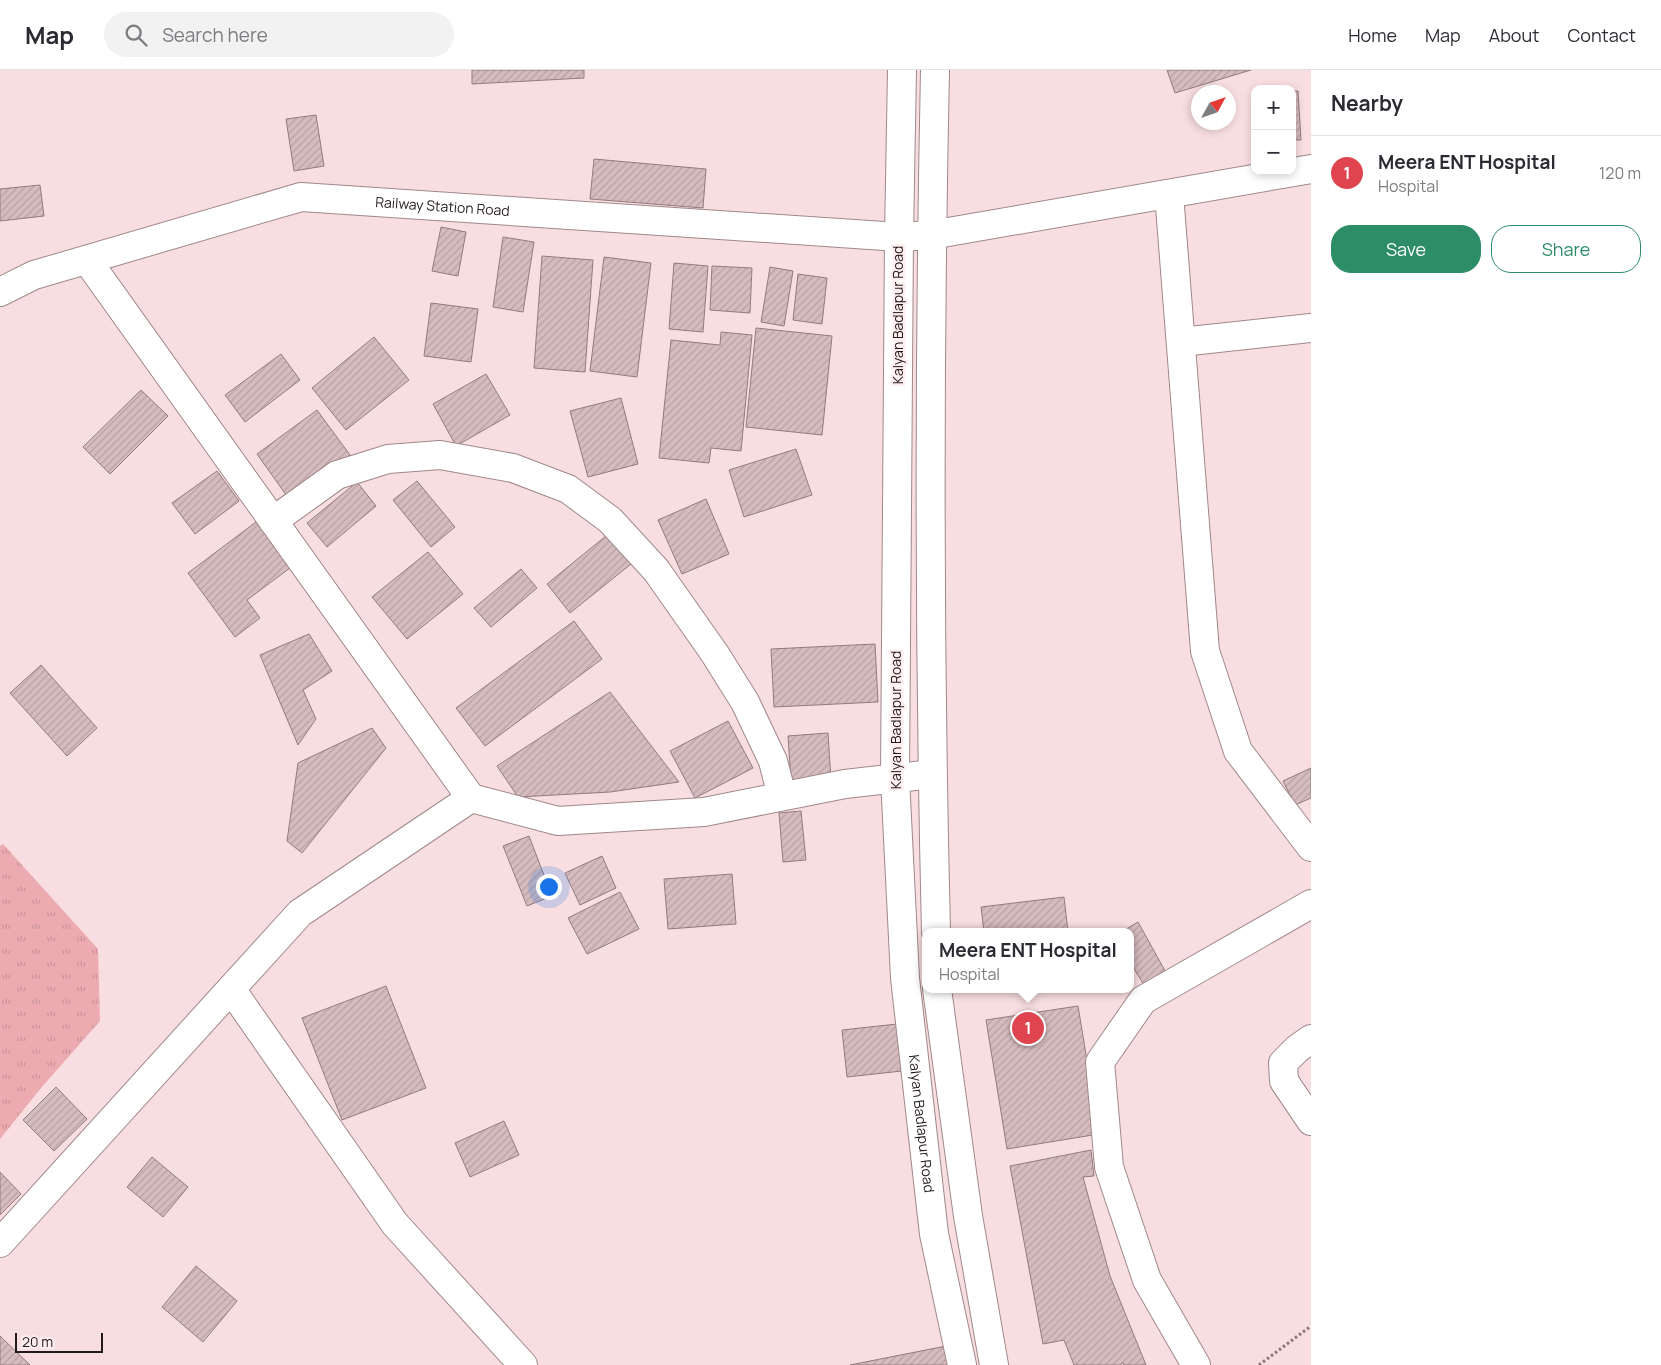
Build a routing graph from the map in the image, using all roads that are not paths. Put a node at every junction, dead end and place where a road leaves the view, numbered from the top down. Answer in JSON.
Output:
{"nodes":[{"id":1,"x":902,"y":70,"type":"edge"},
{"id":2,"x":935,"y":70,"type":"edge"},
{"id":3,"x":1311,"y":169,"type":"edge"},
{"id":4,"x":1169,"y":194,"type":"junction"},
{"id":5,"x":932,"y":236,"type":"junction"},
{"id":6,"x":898,"y":237,"type":"junction"},
{"id":7,"x":87,"y":260,"type":"junction"},
{"id":8,"x":3,"y":285,"type":"edge"},
{"id":9,"x":1311,"y":328,"type":"edge"},
{"id":10,"x":1181,"y":342,"type":"junction"},
{"id":11,"x":273,"y":521,"type":"junction"},
{"id":12,"x":932,"y":774,"type":"junction"},
{"id":13,"x":895,"y":778,"type":"junction"},
{"id":14,"x":782,"y":796,"type":"junction"},
{"id":15,"x":471,"y":798,"type":"junction"},
{"id":16,"x":1311,"y":847,"type":"edge"},
{"id":17,"x":1311,"y":904,"type":"edge"},
{"id":18,"x":936,"y":928,"type":"edge"},
{"id":19,"x":231,"y":989,"type":"junction"},
{"id":20,"x":938,"y":993,"type":"edge"},
{"id":21,"x":1311,"y":1039,"type":"edge"},
{"id":22,"x":1311,"y":1121,"type":"edge"},
{"id":23,"x":0,"y":1244,"type":"edge"},
{"id":24,"x":523,"y":1365,"type":"edge"},
{"id":25,"x":962,"y":1365,"type":"edge"},
{"id":26,"x":994,"y":1365,"type":"edge"},
{"id":27,"x":1196,"y":1365,"type":"edge"}],
"edges":[{"from":1,"to":6,"type":"street","name":"Kalyan Badlapur Road"},
{"from":2,"to":5,"type":"street"},
{"from":3,"to":4,"type":"street","name":"Railway Station Road"},
{"from":4,"to":5,"type":"street","name":"Railway Station Road"},
{"from":4,"to":10,"type":"street"},
{"from":5,"to":6,"type":"street","name":"Railway Station Road"},
{"from":5,"to":12,"type":"street"},
{"from":6,"to":7,"type":"street","name":"Railway Station Road"},
{"from":6,"to":13,"type":"street","name":"Kalyan Badlapur Road"},
{"from":7,"to":8,"type":"street","name":"Railway Station Road"},
{"from":7,"to":11,"type":"street"},
{"from":9,"to":10,"type":"street"},
{"from":10,"to":16,"type":"street"},
{"from":11,"to":14,"type":"street"},
{"from":11,"to":15,"type":"street"},
{"from":12,"to":13,"type":"street"},
{"from":12,"to":18,"type":"street"},
{"from":13,"to":14,"type":"street"},
{"from":13,"to":25,"type":"street","name":"Kalyan Badlapur Road"},
{"from":14,"to":15,"type":"street"},
{"from":15,"to":19,"type":"street"},
{"from":17,"to":27,"type":"street"},
{"from":19,"to":23,"type":"street"},
{"from":19,"to":24,"type":"street"},
{"from":20,"to":26,"type":"street"},
{"from":21,"to":22,"type":"street"}]}
